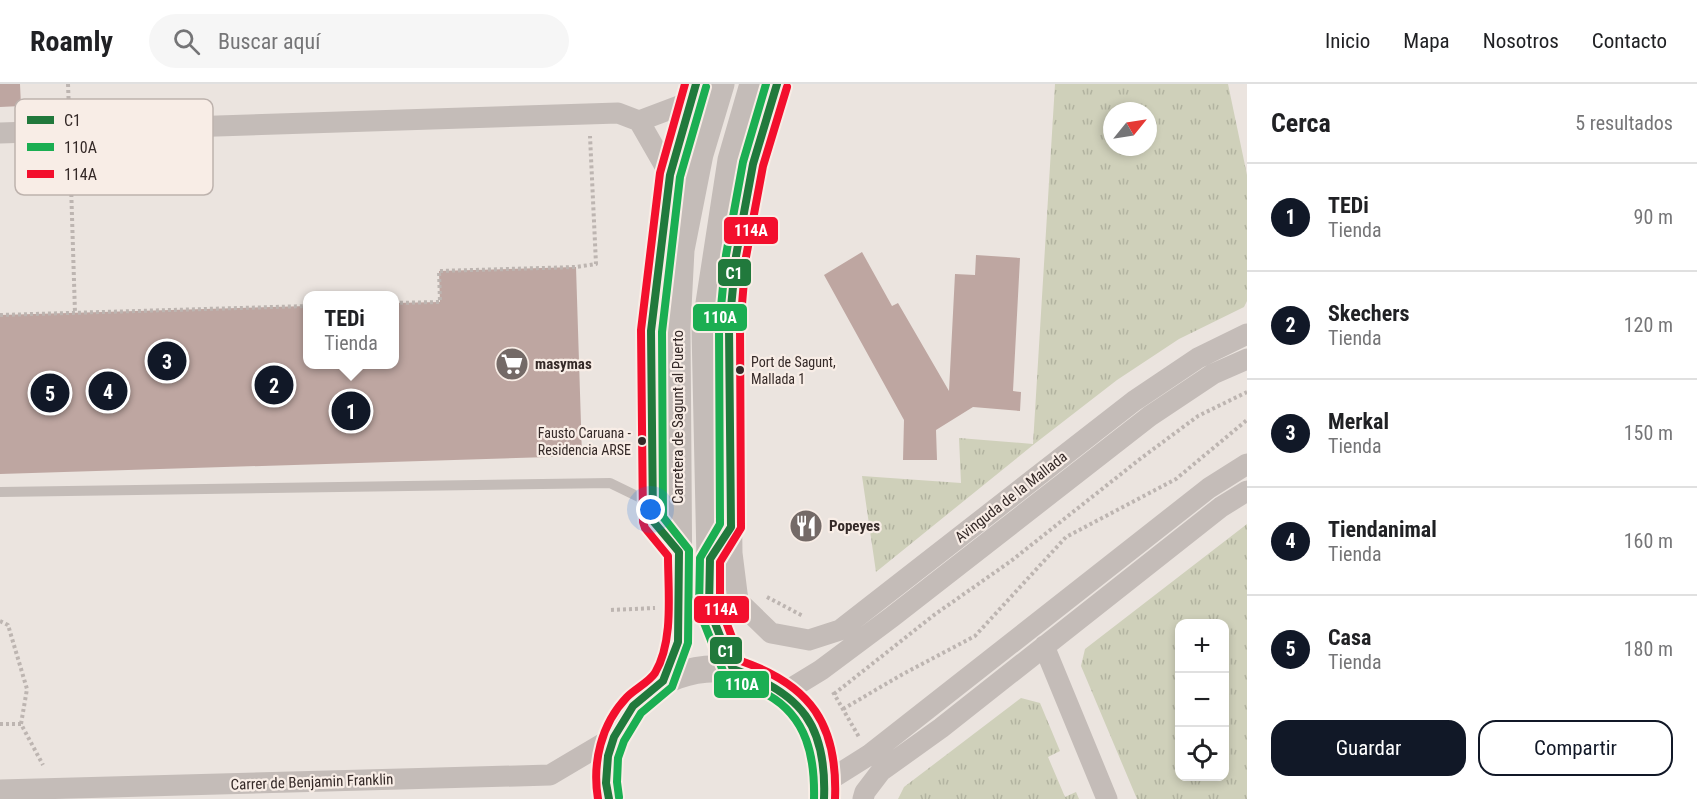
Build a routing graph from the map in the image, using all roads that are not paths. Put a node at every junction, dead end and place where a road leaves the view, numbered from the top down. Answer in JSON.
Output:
{"nodes":[{"id":1,"x":722,"y":84,"type":"edge"},
{"id":2,"x":753,"y":84,"type":"edge"},
{"id":3,"x":777,"y":84,"type":"edge"},
{"id":4,"x":694,"y":92,"type":"edge"},
{"id":5,"x":639,"y":121,"type":"junction"},
{"id":6,"x":213,"y":126,"type":"edge"},
{"id":7,"x":0,"y":133,"type":"edge"},
{"id":8,"x":15,"y":133,"type":"edge"},
{"id":9,"x":670,"y":176,"type":"junction"},
{"id":10,"x":1247,"y":334,"type":"edge"},
{"id":11,"x":1247,"y":359,"type":"edge"},
{"id":12,"x":1247,"y":464,"type":"edge"},
{"id":13,"x":1247,"y":491,"type":"edge"},
{"id":14,"x":0,"y":492,"type":"edge"},
{"id":15,"x":653,"y":521,"type":"junction"},
{"id":16,"x":731,"y":527,"type":"junction"},
{"id":17,"x":679,"y":552,"type":"junction"},
{"id":18,"x":710,"y":559,"type":"junction"},
{"id":19,"x":878,"y":601,"type":"junction"},
{"id":20,"x":876,"y":629,"type":"junction"},
{"id":21,"x":1044,"y":646,"type":"junction"},
{"id":22,"x":733,"y":669,"type":"junction"},
{"id":23,"x":663,"y":681,"type":"junction"},
{"id":24,"x":785,"y":692,"type":"junction"},
{"id":25,"x":908,"y":724,"type":"junction"},
{"id":26,"x":941,"y":728,"type":"junction"},
{"id":27,"x":614,"y":737,"type":"junction"},
{"id":28,"x":0,"y":790,"type":"edge"},
{"id":29,"x":825,"y":790,"type":"edge"},
{"id":30,"x":609,"y":799,"type":"edge"},
{"id":31,"x":863,"y":799,"type":"edge"},
{"id":32,"x":1107,"y":799,"type":"edge"}],
"edges":[{"from":1,"to":17,"type":"street","name":"Carretera de Sagunt al Puerto"},
{"from":2,"to":18,"type":"street","name":"Carretera de Sagunt al Puerto"},
{"from":3,"to":16,"type":"street"},
{"from":4,"to":5,"type":"street"},
{"from":4,"to":9,"type":"street"},
{"from":5,"to":6,"type":"street"},
{"from":5,"to":9,"type":"street"},
{"from":7,"to":8,"type":"street"},
{"from":9,"to":15,"type":"street"},
{"from":10,"to":19,"type":"street","name":"Avinguda de la Mallada"},
{"from":11,"to":20,"type":"street","name":"Avinguda de la Mallada"},
{"from":12,"to":25,"type":"street"},
{"from":13,"to":21,"type":"street"},
{"from":14,"to":15,"type":"lane"},
{"from":15,"to":17,"type":"street"},
{"from":16,"to":18,"type":"street"},
{"from":16,"to":19,"type":"street","name":"Avinguda de la Mallada"},
{"from":17,"to":23,"type":"street","name":"Carretera de Sagunt al Puerto"},
{"from":18,"to":22,"type":"street","name":"Carretera de Sagunt al Puerto"},
{"from":19,"to":20,"type":"street"},
{"from":20,"to":24,"type":"street","name":"Avinguda de la Mallada"},
{"from":21,"to":26,"type":"street"},
{"from":21,"to":32,"type":"street"},
{"from":22,"to":23,"type":"street"},
{"from":22,"to":24,"type":"street"},
{"from":23,"to":27,"type":"street"},
{"from":24,"to":29,"type":"street"},
{"from":25,"to":26,"type":"street"},
{"from":25,"to":29,"type":"street"},
{"from":26,"to":31,"type":"street"},
{"from":27,"to":28,"type":"street","name":"Carrer de Benjamin Franklin"},
{"from":27,"to":30,"type":"street"}]}
